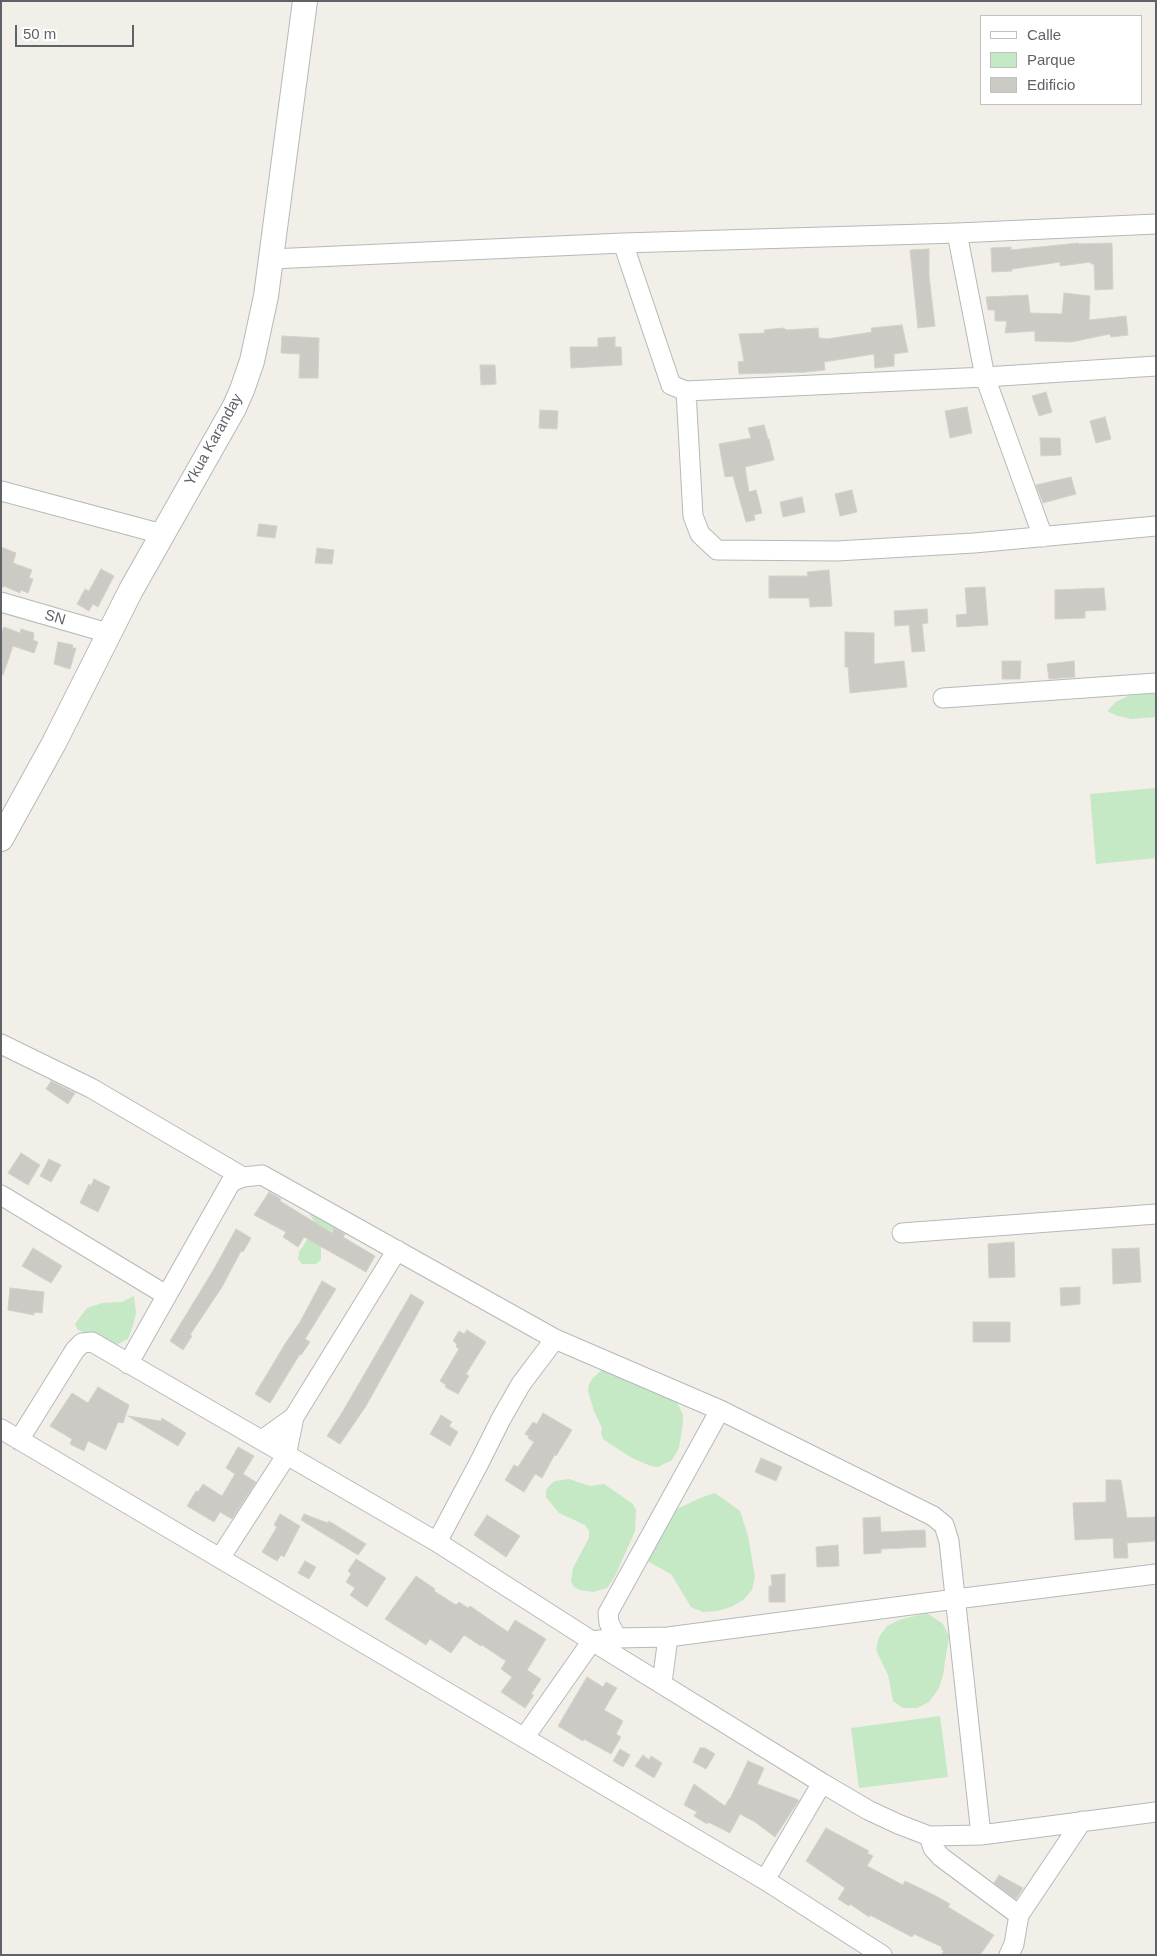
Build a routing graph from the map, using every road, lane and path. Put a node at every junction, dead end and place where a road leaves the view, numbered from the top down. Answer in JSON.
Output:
{"nodes":[{"id":1,"x":305,"y":1,"type":"edge"},
{"id":2,"x":1156,"y":224,"type":"edge"},
{"id":3,"x":958,"y":233,"type":"junction"},
{"id":4,"x":622,"y":243,"type":"junction"},
{"id":5,"x":271,"y":259,"type":"junction"},
{"id":6,"x":1156,"y":366,"type":"edge"},
{"id":7,"x":985,"y":376,"type":"junction"},
{"id":8,"x":686,"y":391,"type":"junction"},
{"id":9,"x":1,"y":491,"type":"edge"},
{"id":10,"x":1156,"y":526,"type":"edge"},
{"id":11,"x":162,"y":534,"type":"junction"},
{"id":12,"x":1043,"y":537,"type":"junction"},
{"id":13,"x":1,"y":602,"type":"edge"},
{"id":14,"x":108,"y":633,"type":"junction"},
{"id":15,"x":1156,"y":683,"type":"edge"},
{"id":16,"x":942,"y":698,"type":"dead end"},
{"id":17,"x":1,"y":839,"type":"edge"},
{"id":18,"x":1,"y":1044,"type":"edge"},
{"id":19,"x":243,"y":1176,"type":"junction"},
{"id":20,"x":1,"y":1195,"type":"edge"},
{"id":21,"x":1156,"y":1214,"type":"edge"},
{"id":22,"x":902,"y":1233,"type":"dead end"},
{"id":23,"x":397,"y":1250,"type":"junction"},
{"id":24,"x":166,"y":1295,"type":"junction"},
{"id":25,"x":556,"y":1339,"type":"junction"},
{"id":26,"x":128,"y":1364,"type":"junction"},
{"id":27,"x":720,"y":1410,"type":"junction"},
{"id":28,"x":294,"y":1417,"type":"junction"},
{"id":29,"x":1,"y":1429,"type":"edge"},
{"id":30,"x":19,"y":1440,"type":"junction"},
{"id":31,"x":262,"y":1440,"type":"junction"},
{"id":32,"x":286,"y":1456,"type":"junction"},
{"id":33,"x":437,"y":1542,"type":"junction"},
{"id":34,"x":220,"y":1558,"type":"junction"},
{"id":35,"x":1156,"y":1574,"type":"edge"},
{"id":36,"x":956,"y":1599,"type":"junction"},
{"id":37,"x":668,"y":1637,"type":"junction"},
{"id":38,"x":617,"y":1638,"type":"junction"},
{"id":39,"x":592,"y":1641,"type":"junction"},
{"id":40,"x":662,"y":1683,"type":"junction"},
{"id":41,"x":524,"y":1738,"type":"junction"},
{"id":42,"x":822,"y":1782,"type":"junction"},
{"id":43,"x":1156,"y":1812,"type":"edge"},
{"id":44,"x":1082,"y":1821,"type":"junction"},
{"id":45,"x":980,"y":1835,"type":"junction"},
{"id":46,"x":929,"y":1836,"type":"junction"},
{"id":47,"x":765,"y":1880,"type":"junction"},
{"id":48,"x":1019,"y":1915,"type":"junction"},
{"id":49,"x":882,"y":1955,"type":"edge"},
{"id":50,"x":1009,"y":1955,"type":"edge"}],
"edges":[{"from":1,"to":5,"type":"street","name":"Ykua Karanday"},
{"from":2,"to":3,"type":"street"},
{"from":3,"to":4,"type":"street"},
{"from":3,"to":7,"type":"street"},
{"from":4,"to":5,"type":"street"},
{"from":4,"to":8,"type":"street"},
{"from":5,"to":11,"type":"street","name":"Ykua Karanday"},
{"from":6,"to":7,"type":"street"},
{"from":7,"to":8,"type":"street"},
{"from":7,"to":12,"type":"street"},
{"from":8,"to":12,"type":"street"},
{"from":9,"to":11,"type":"street"},
{"from":10,"to":12,"type":"street"},
{"from":11,"to":14,"type":"street","name":"Ykua Karanday"},
{"from":13,"to":14,"type":"street","name":"SN"},
{"from":14,"to":17,"type":"street","name":"Ykua Karanday"},
{"from":15,"to":16,"type":"street"},
{"from":18,"to":19,"type":"street"},
{"from":19,"to":23,"type":"street"},
{"from":19,"to":24,"type":"street"},
{"from":20,"to":24,"type":"street"},
{"from":21,"to":22,"type":"street"},
{"from":23,"to":25,"type":"street"},
{"from":23,"to":28,"type":"street"},
{"from":24,"to":26,"type":"street"},
{"from":25,"to":27,"type":"street"},
{"from":25,"to":33,"type":"street"},
{"from":26,"to":30,"type":"street"},
{"from":26,"to":31,"type":"street"},
{"from":27,"to":36,"type":"street"},
{"from":27,"to":38,"type":"street"},
{"from":28,"to":31,"type":"street"},
{"from":28,"to":32,"type":"street"},
{"from":29,"to":30,"type":"street"},
{"from":30,"to":34,"type":"street"},
{"from":31,"to":32,"type":"street"},
{"from":32,"to":33,"type":"street"},
{"from":32,"to":34,"type":"street"},
{"from":33,"to":39,"type":"street"},
{"from":34,"to":41,"type":"street"},
{"from":35,"to":36,"type":"street"},
{"from":36,"to":37,"type":"street"},
{"from":36,"to":45,"type":"street"},
{"from":37,"to":38,"type":"street"},
{"from":37,"to":40,"type":"street"},
{"from":38,"to":39,"type":"street"},
{"from":39,"to":40,"type":"street"},
{"from":39,"to":41,"type":"street"},
{"from":40,"to":42,"type":"street"},
{"from":41,"to":47,"type":"street"},
{"from":42,"to":46,"type":"street"},
{"from":42,"to":47,"type":"street"},
{"from":43,"to":44,"type":"street"},
{"from":44,"to":45,"type":"street"},
{"from":44,"to":48,"type":"street"},
{"from":45,"to":46,"type":"street"},
{"from":46,"to":48,"type":"street"},
{"from":47,"to":49,"type":"street"},
{"from":48,"to":50,"type":"street"}]}
